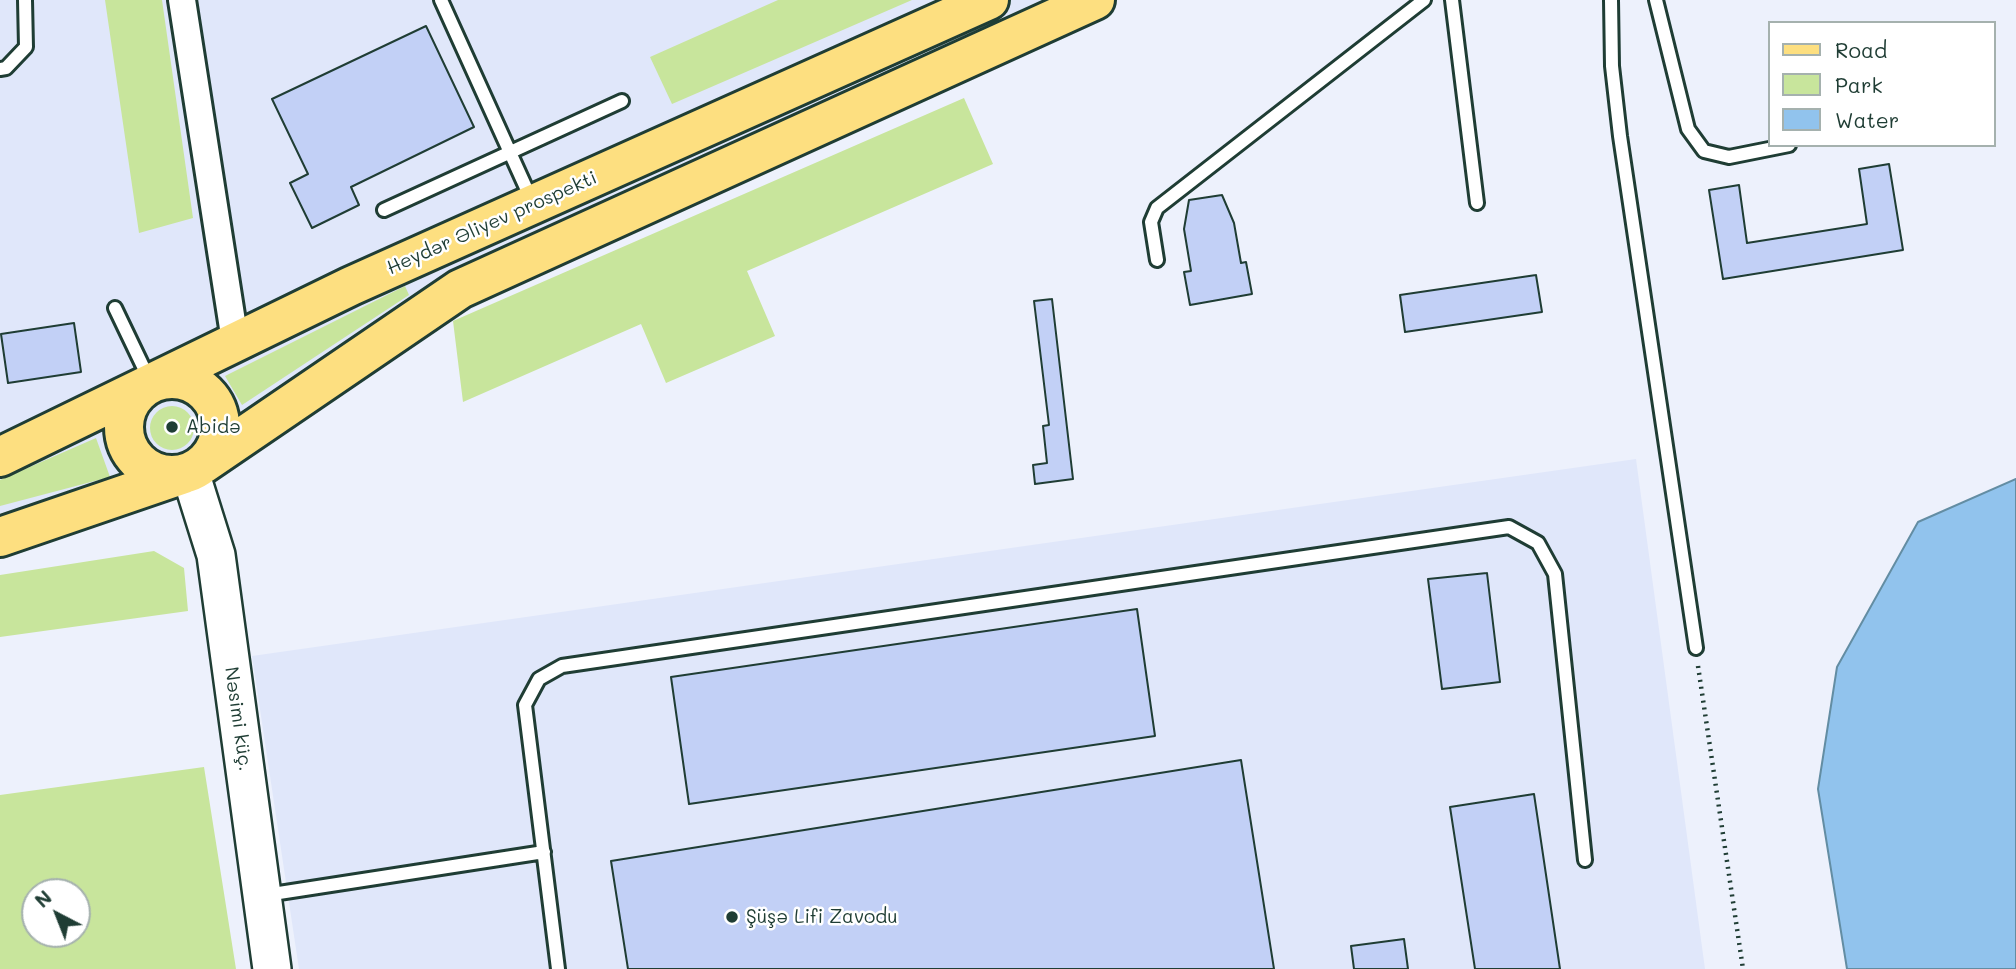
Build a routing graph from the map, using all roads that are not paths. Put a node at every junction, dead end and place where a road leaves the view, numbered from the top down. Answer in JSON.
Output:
{"nodes":[{"id":1,"x":25,"y":0,"type":"edge"},
{"id":2,"x":182,"y":0,"type":"edge"},
{"id":3,"x":441,"y":0,"type":"edge"},
{"id":4,"x":989,"y":0,"type":"edge"},
{"id":5,"x":1095,"y":0,"type":"edge"},
{"id":6,"x":1424,"y":0,"type":"edge"},
{"id":7,"x":1452,"y":0,"type":"edge"},
{"id":8,"x":1611,"y":0,"type":"edge"},
{"id":9,"x":1656,"y":0,"type":"edge"},
{"id":10,"x":0,"y":69,"type":"edge"},
{"id":11,"x":622,"y":101,"type":"dead end"},
{"id":12,"x":1780,"y":147,"type":"edge"},
{"id":13,"x":511,"y":152,"type":"junction"},
{"id":14,"x":1477,"y":203,"type":"dead end"},
{"id":15,"x":533,"y":205,"type":"junction"},
{"id":16,"x":384,"y":210,"type":"dead end"},
{"id":17,"x":1157,"y":260,"type":"dead end"},
{"id":18,"x":115,"y":308,"type":"dead end"},
{"id":19,"x":235,"y":341,"type":"junction"},
{"id":20,"x":150,"y":383,"type":"junction"},
{"id":21,"x":4,"y":450,"type":"edge"},
{"id":22,"x":197,"y":468,"type":"junction"},
{"id":23,"x":0,"y":537,"type":"edge"},
{"id":24,"x":1696,"y":648,"type":"road end"},
{"id":25,"x":544,"y":852,"type":"junction"},
{"id":26,"x":1585,"y":860,"type":"dead end"},
{"id":27,"x":262,"y":895,"type":"junction"},
{"id":28,"x":272,"y":969,"type":"edge"},
{"id":29,"x":558,"y":969,"type":"edge"}],
"edges":[{"from":1,"to":10,"type":"lane"},
{"from":2,"to":19,"type":"street"},
{"from":3,"to":13,"type":"lane"},
{"from":4,"to":15,"type":"main road","name":"Heydər Əliyev prospekti"},
{"from":5,"to":22,"type":"main road"},
{"from":6,"to":17,"type":"lane"},
{"from":7,"to":14,"type":"lane"},
{"from":8,"to":24,"type":"lane"},
{"from":9,"to":12,"type":"lane"},
{"from":11,"to":13,"type":"lane"},
{"from":13,"to":15,"type":"lane"},
{"from":13,"to":16,"type":"lane"},
{"from":15,"to":19,"type":"main road","name":"Heydər Əliyev prospekti"},
{"from":18,"to":20,"type":"lane"},
{"from":19,"to":20,"type":"main road","name":"Heydər Əliyev prospekti"},
{"from":20,"to":21,"type":"main road","name":"Heydər Əliyev prospekti"},
{"from":20,"to":22,"type":"main road"},
{"from":20,"to":22,"type":"main road"},
{"from":22,"to":23,"type":"main road"},
{"from":22,"to":27,"type":"street","name":"Nəsimi küç."},
{"from":25,"to":26,"type":"lane"},
{"from":25,"to":27,"type":"lane"},
{"from":25,"to":29,"type":"lane"},
{"from":27,"to":28,"type":"street","name":"Nəsimi küç."}]}
